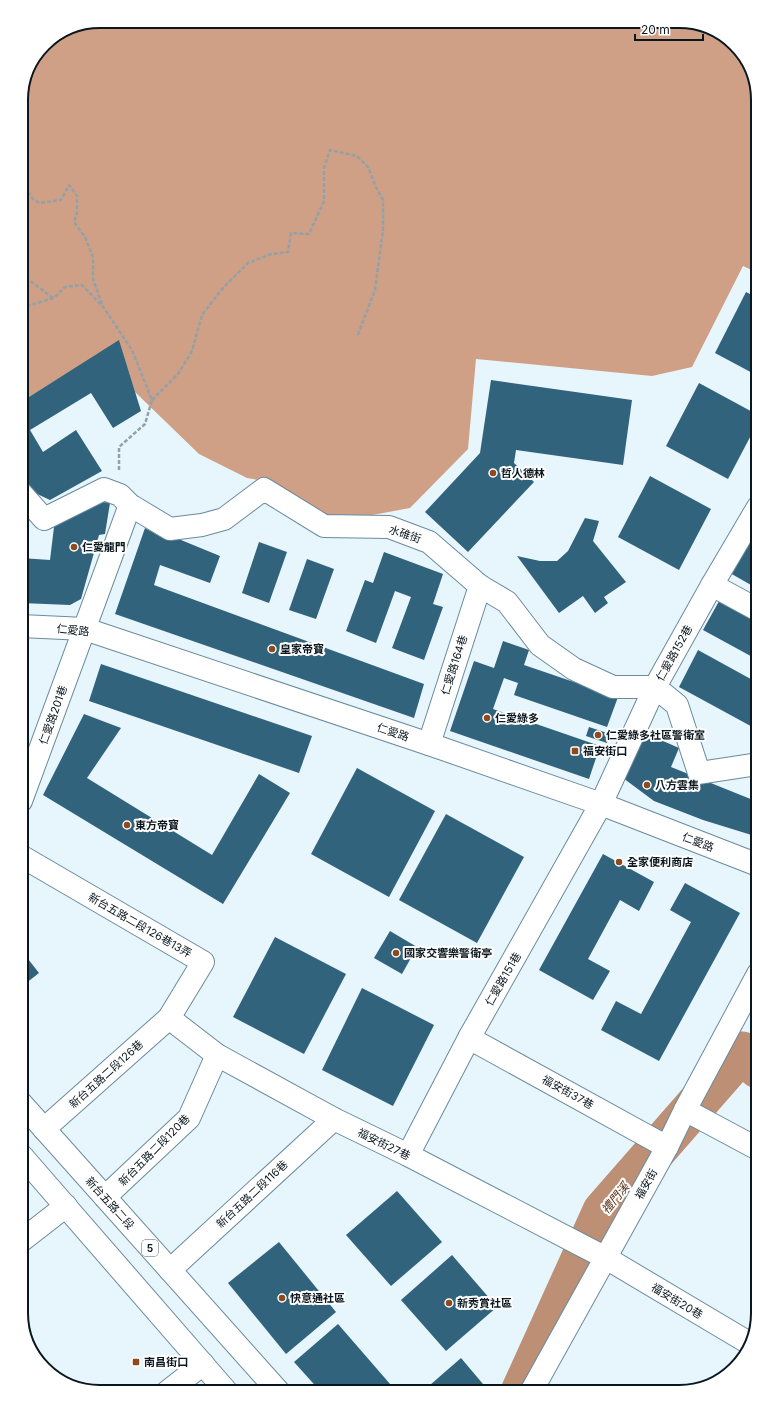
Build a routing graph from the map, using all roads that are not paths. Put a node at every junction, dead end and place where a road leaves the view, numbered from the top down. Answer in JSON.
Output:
{"nodes":[{"id":1,"x":125,"y":500,"type":"junction"},
{"id":2,"x":28,"y":501,"type":"edge"},
{"id":3,"x":751,"y":519,"type":"edge"},
{"id":4,"x":712,"y":585,"type":"junction"},
{"id":5,"x":480,"y":586,"type":"junction"},
{"id":6,"x":751,"y":606,"type":"edge"},
{"id":7,"x":28,"y":626,"type":"edge"},
{"id":8,"x":85,"y":629,"type":"junction"},
{"id":9,"x":655,"y":687,"type":"junction"},
{"id":10,"x":428,"y":744,"type":"junction"},
{"id":11,"x":751,"y":765,"type":"edge"},
{"id":12,"x":28,"y":782,"type":"edge"},
{"id":13,"x":601,"y":804,"type":"junction"},
{"id":14,"x":28,"y":860,"type":"edge"},
{"id":15,"x":751,"y":862,"type":"edge"},
{"id":16,"x":751,"y":987,"type":"edge"},
{"id":17,"x":169,"y":1018,"type":"junction"},
{"id":18,"x":469,"y":1038,"type":"junction"},
{"id":19,"x":217,"y":1055,"type":"junction"},
{"id":20,"x":685,"y":1110,"type":"junction"},
{"id":21,"x":28,"y":1111,"type":"edge"},
{"id":22,"x":334,"y":1119,"type":"junction"},
{"id":23,"x":44,"y":1129,"type":"junction"},
{"id":24,"x":751,"y":1145,"type":"edge"},
{"id":25,"x":667,"y":1147,"type":"junction"},
{"id":26,"x":408,"y":1155,"type":"junction"},
{"id":27,"x":28,"y":1162,"type":"edge"},
{"id":28,"x":105,"y":1197,"type":"junction"},
{"id":29,"x":66,"y":1206,"type":"junction"},
{"id":30,"x":28,"y":1236,"type":"edge"},
{"id":31,"x":606,"y":1258,"type":"junction"},
{"id":32,"x":170,"y":1270,"type":"junction"},
{"id":33,"x":745,"y":1340,"type":"edge"},
{"id":34,"x":203,"y":1364,"type":"junction"},
{"id":35,"x":176,"y":1385,"type":"edge"},
{"id":36,"x":221,"y":1385,"type":"edge"},
{"id":37,"x":273,"y":1385,"type":"edge"},
{"id":38,"x":535,"y":1385,"type":"edge"}],
"edges":[{"from":1,"to":2,"type":"street"},
{"from":1,"to":5,"type":"street","name":"水碓街"},
{"from":1,"to":8,"type":"street","name":"仁愛路201巷"},
{"from":3,"to":4,"type":"street","name":"仁愛路152巷"},
{"from":4,"to":6,"type":"street"},
{"from":4,"to":9,"type":"street","name":"仁愛路152巷"},
{"from":5,"to":9,"type":"street","name":"水碓街"},
{"from":5,"to":10,"type":"street","name":"仁愛路164巷"},
{"from":7,"to":8,"type":"street","name":"仁愛路"},
{"from":8,"to":10,"type":"street","name":"仁愛路"},
{"from":8,"to":12,"type":"street","name":"仁愛路201巷"},
{"from":9,"to":11,"type":"street"},
{"from":9,"to":13,"type":"street","name":"仁愛路152巷"},
{"from":10,"to":13,"type":"street","name":"仁愛路"},
{"from":13,"to":15,"type":"street","name":"仁愛路"},
{"from":13,"to":18,"type":"street","name":"仁愛路151巷"},
{"from":14,"to":17,"type":"street","name":"新台五路二段126巷13弄"},
{"from":16,"to":20,"type":"street","name":"福安街"},
{"from":17,"to":19,"type":"street","name":"福安街27巷"},
{"from":17,"to":23,"type":"street","name":"新台五路二段126巷"},
{"from":18,"to":25,"type":"street","name":"福安街37巷"},
{"from":18,"to":26,"type":"street","name":"仁愛路151巷"},
{"from":19,"to":22,"type":"street","name":"福安街27巷"},
{"from":19,"to":28,"type":"street","name":"新台五路二段120巷"},
{"from":20,"to":24,"type":"street"},
{"from":20,"to":25,"type":"street","name":"福安街"},
{"from":21,"to":23,"type":"street","name":"新台五路二段","number":"5"},
{"from":22,"to":26,"type":"street","name":"福安街27巷"},
{"from":22,"to":32,"type":"street","name":"新台五路二段116巷"},
{"from":23,"to":28,"type":"street","name":"新台五路二段","number":"5"},
{"from":25,"to":31,"type":"street","name":"福安街"},
{"from":26,"to":31,"type":"street","name":"福安街27巷"},
{"from":27,"to":29,"type":"street"},
{"from":28,"to":32,"type":"street","name":"新台五路二段","number":"5"},
{"from":29,"to":30,"type":"street"},
{"from":29,"to":34,"type":"street"},
{"from":31,"to":33,"type":"street","name":"福安街20巷"},
{"from":31,"to":38,"type":"street","name":"福安街"},
{"from":32,"to":37,"type":"street","name":"新台五路二段","number":"5"},
{"from":34,"to":35,"type":"street"},
{"from":34,"to":36,"type":"street"}]}
